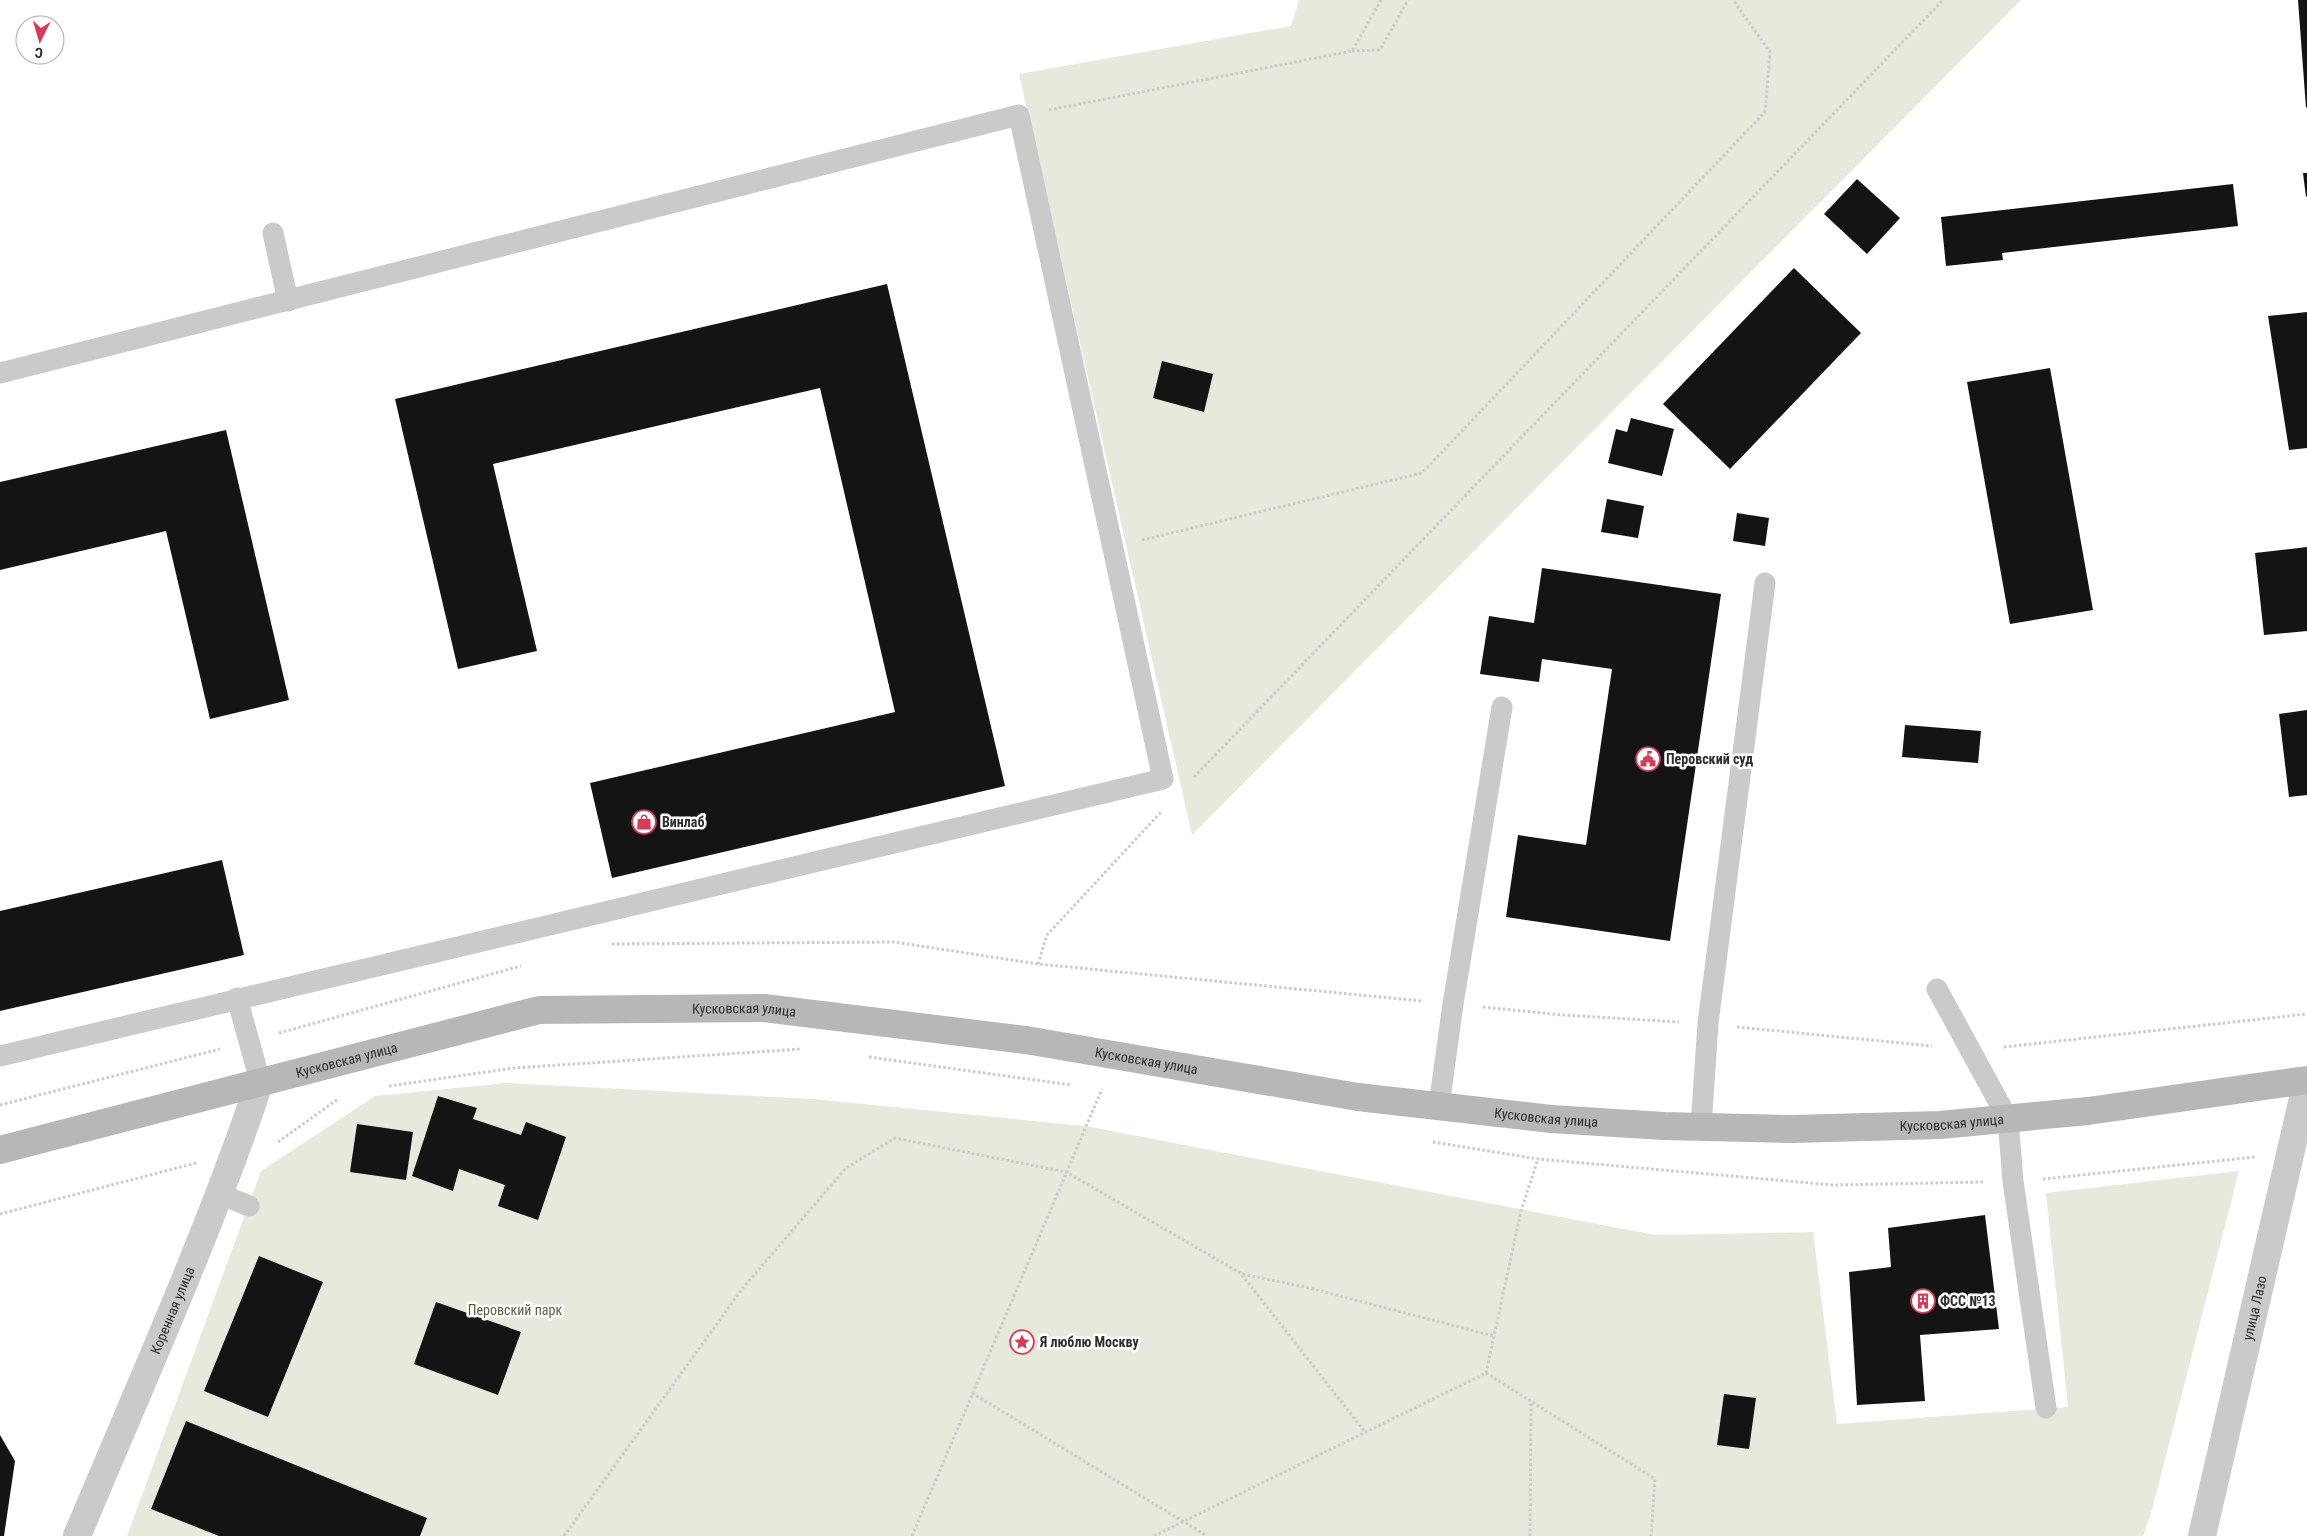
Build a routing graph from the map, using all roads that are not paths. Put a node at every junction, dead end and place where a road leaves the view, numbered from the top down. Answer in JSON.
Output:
{"nodes":[{"id":1,"x":273,"y":234,"type":"dead end"},
{"id":2,"x":288,"y":300,"type":"junction"},
{"id":3,"x":0,"y":373,"type":"edge"},
{"id":4,"x":1765,"y":583,"type":"dead end"},
{"id":5,"x":1502,"y":707,"type":"dead end"},
{"id":6,"x":1937,"y":988,"type":"dead end"},
{"id":7,"x":237,"y":998,"type":"junction"},
{"id":8,"x":0,"y":1056,"type":"edge"},
{"id":9,"x":2307,"y":1080,"type":"edge"},
{"id":10,"x":260,"y":1081,"type":"junction"},
{"id":11,"x":1439,"y":1106,"type":"junction"},
{"id":12,"x":2008,"y":1119,"type":"junction"},
{"id":13,"x":1702,"y":1126,"type":"junction"},
{"id":14,"x":0,"y":1150,"type":"edge"},
{"id":15,"x":220,"y":1194,"type":"junction"},
{"id":16,"x":249,"y":1206,"type":"dead end"},
{"id":17,"x":2046,"y":1408,"type":"dead end"},
{"id":18,"x":77,"y":1536,"type":"edge"},
{"id":19,"x":2202,"y":1536,"type":"edge"}],
"edges":[{"from":1,"to":2,"type":"lane"},
{"from":2,"to":3,"type":"lane"},
{"from":2,"to":7,"type":"lane"},
{"from":4,"to":13,"type":"lane"},
{"from":5,"to":11,"type":"lane"},
{"from":6,"to":12,"type":"lane"},
{"from":7,"to":8,"type":"lane"},
{"from":7,"to":10,"type":"lane"},
{"from":9,"to":12,"type":"street","name":"Кусковская улица"},
{"from":9,"to":19,"type":"street","name":"улица Лазо"},
{"from":10,"to":11,"type":"street","name":"Кусковская улица"},
{"from":10,"to":14,"type":"street","name":"Кусковская улица"},
{"from":10,"to":15,"type":"street","name":"Коренная улица"},
{"from":11,"to":13,"type":"street","name":"Кусковская улица"},
{"from":12,"to":13,"type":"street","name":"Кусковская улица"},
{"from":12,"to":17,"type":"lane"},
{"from":15,"to":16,"type":"lane"},
{"from":15,"to":18,"type":"street","name":"Коренная улица"}]}
